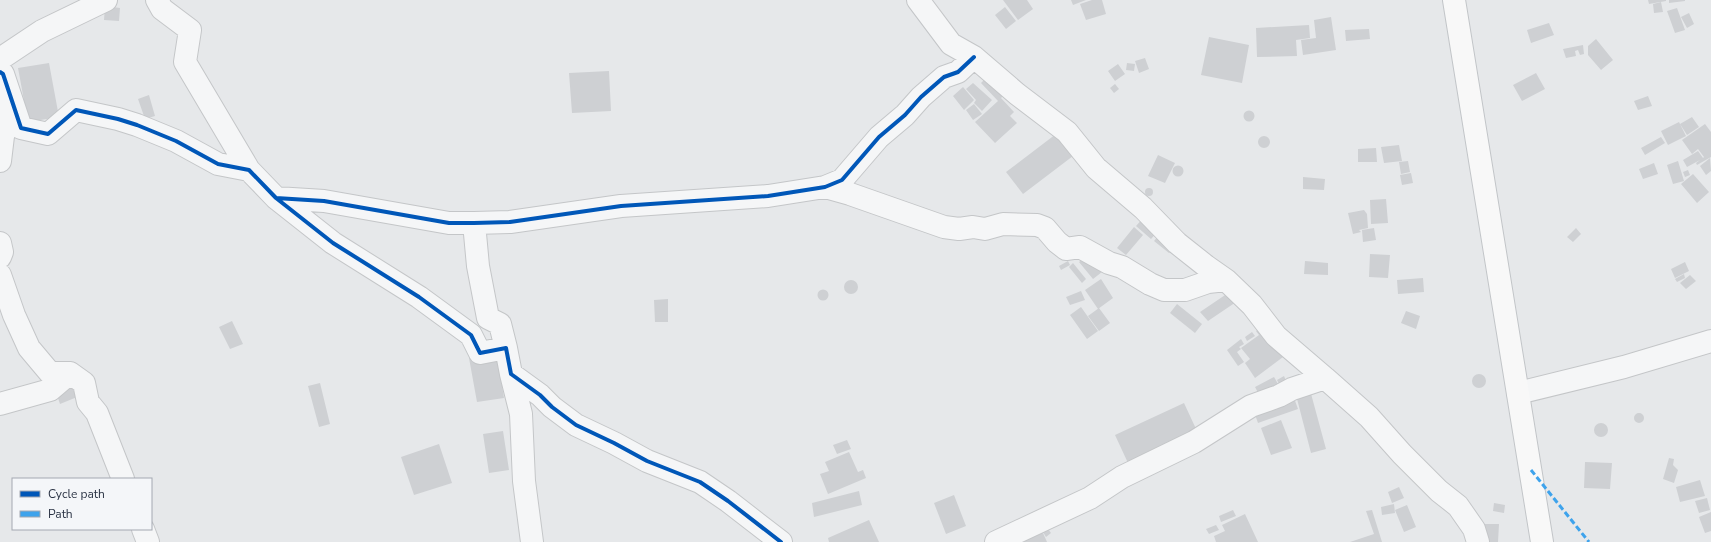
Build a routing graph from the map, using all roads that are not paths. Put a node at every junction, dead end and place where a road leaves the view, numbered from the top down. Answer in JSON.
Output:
{"nodes":[{"id":1,"x":106,"y":0,"type":"edge"},
{"id":2,"x":157,"y":0,"type":"edge"},
{"id":3,"x":918,"y":0,"type":"edge"},
{"id":4,"x":1454,"y":0,"type":"edge"},
{"id":5,"x":974,"y":57,"type":"junction"},
{"id":6,"x":0,"y":59,"type":"edge"},
{"id":7,"x":0,"y":72,"type":"edge"},
{"id":8,"x":0,"y":100,"type":"edge"},
{"id":9,"x":0,"y":162,"type":"edge"},
{"id":10,"x":249,"y":170,"type":"junction"},
{"id":11,"x":825,"y":187,"type":"junction"},
{"id":12,"x":276,"y":198,"type":"junction"},
{"id":13,"x":474,"y":223,"type":"junction"},
{"id":14,"x":0,"y":243,"type":"edge"},
{"id":15,"x":0,"y":257,"type":"edge"},
{"id":16,"x":0,"y":274,"type":"edge"},
{"id":17,"x":1226,"y":280,"type":"junction"},
{"id":18,"x":1711,"y":341,"type":"edge"},
{"id":19,"x":506,"y":348,"type":"junction"},
{"id":20,"x":70,"y":374,"type":"junction"},
{"id":21,"x":511,"y":374,"type":"junction"},
{"id":22,"x":1325,"y":378,"type":"junction"},
{"id":23,"x":1518,"y":393,"type":"junction"},
{"id":24,"x":0,"y":404,"type":"edge"},
{"id":25,"x":123,"y":478,"type":"edge"},
{"id":26,"x":143,"y":530,"type":"edge"},
{"id":27,"x":148,"y":542,"type":"edge"},
{"id":28,"x":532,"y":542,"type":"edge"},
{"id":29,"x":781,"y":542,"type":"edge"},
{"id":30,"x":996,"y":542,"type":"edge"},
{"id":31,"x":1478,"y":542,"type":"edge"},
{"id":32,"x":1542,"y":542,"type":"edge"}],
"edges":[{"from":1,"to":6,"type":"street"},
{"from":2,"to":10,"type":"street"},
{"from":3,"to":5,"type":"street"},
{"from":4,"to":23,"type":"main road"},
{"from":5,"to":11,"type":"street"},
{"from":5,"to":17,"type":"street"},
{"from":7,"to":10,"type":"street"},
{"from":8,"to":9,"type":"street"},
{"from":10,"to":12,"type":"street"},
{"from":11,"to":13,"type":"street"},
{"from":11,"to":17,"type":"street"},
{"from":12,"to":13,"type":"street"},
{"from":12,"to":19,"type":"street"},
{"from":13,"to":19,"type":"street"},
{"from":14,"to":15,"type":"street"},
{"from":16,"to":20,"type":"street"},
{"from":17,"to":22,"type":"street"},
{"from":18,"to":23,"type":"street"},
{"from":19,"to":21,"type":"street"},
{"from":20,"to":24,"type":"street"},
{"from":20,"to":25,"type":"street"},
{"from":21,"to":28,"type":"street"},
{"from":21,"to":29,"type":"street"},
{"from":22,"to":30,"type":"street"},
{"from":22,"to":31,"type":"street"},
{"from":23,"to":32,"type":"main road"},
{"from":26,"to":27,"type":"street"}]}
